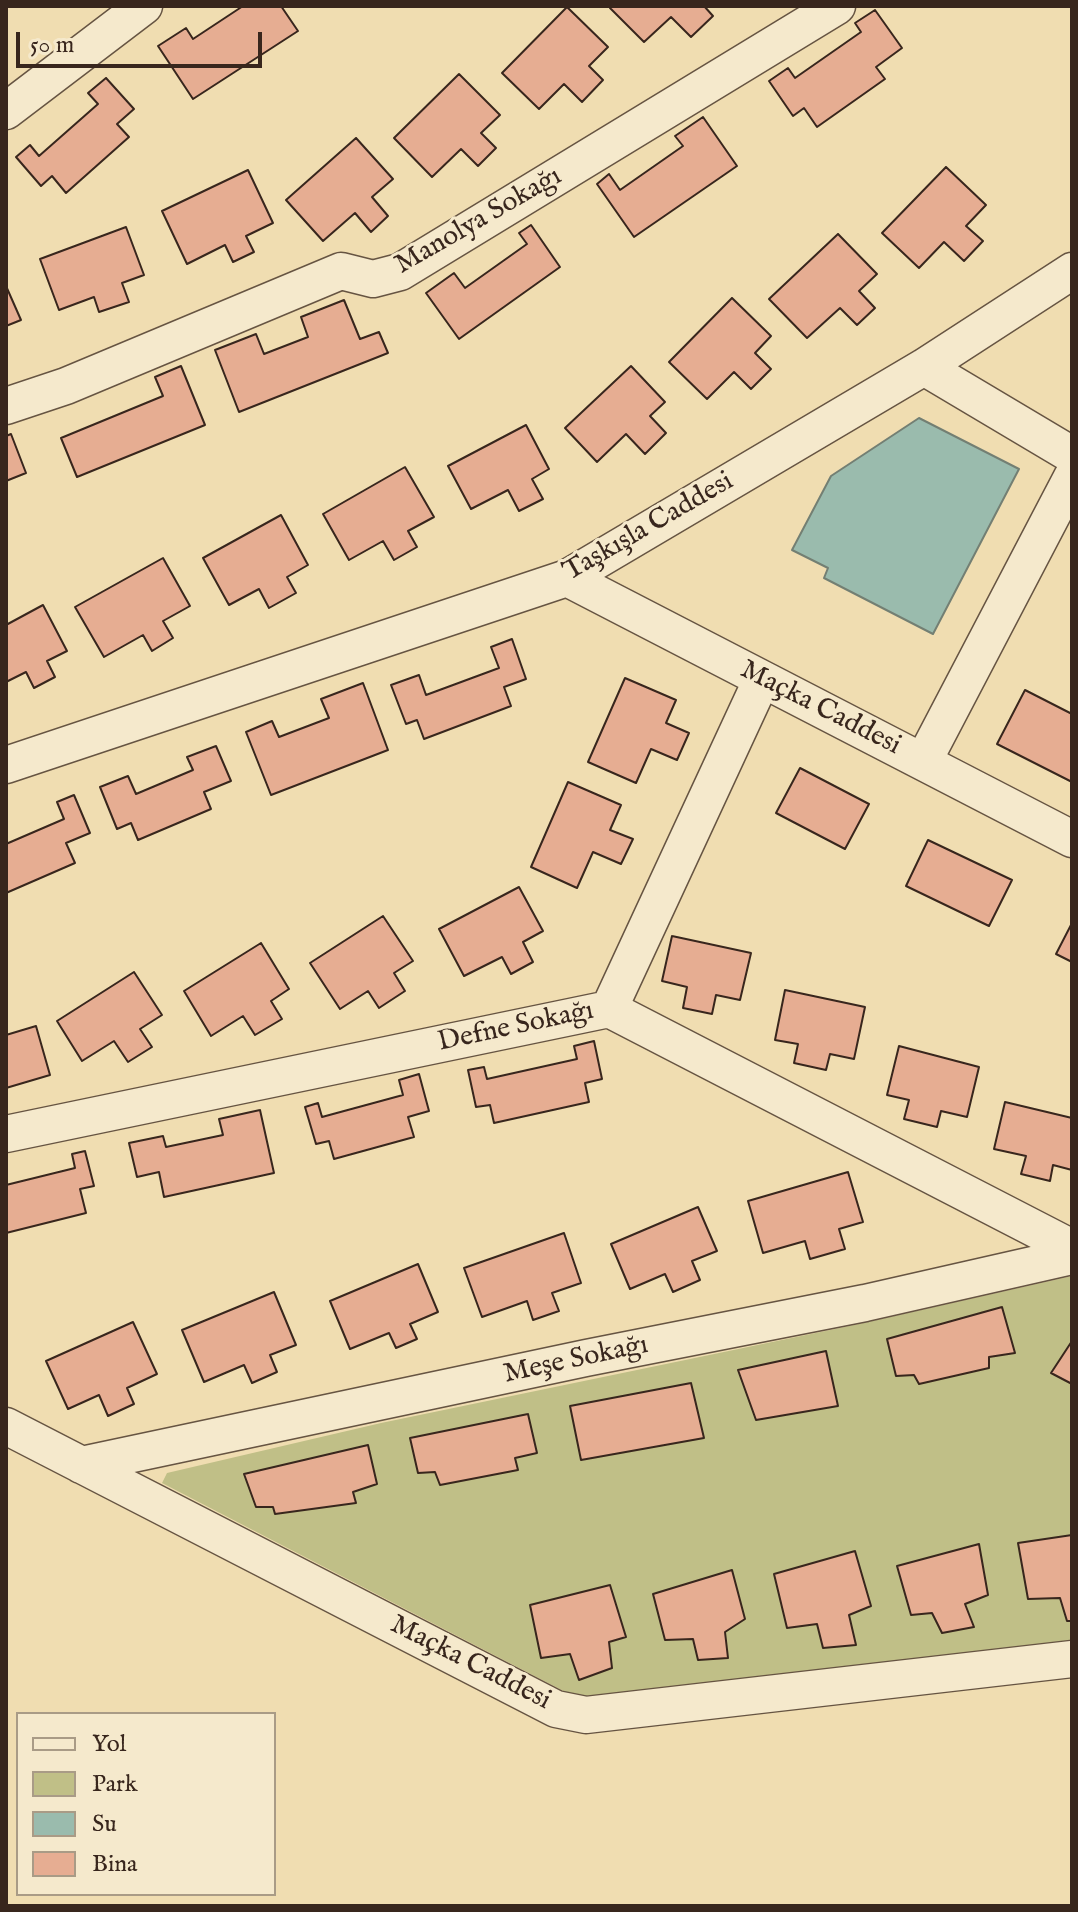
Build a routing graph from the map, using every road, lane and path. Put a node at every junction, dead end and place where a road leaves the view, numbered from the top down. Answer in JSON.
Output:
{"nodes":[{"id":1,"x":144,"y":6,"type":"edge"},
{"id":2,"x":837,"y":6,"type":"edge"},
{"id":3,"x":6,"y":111,"type":"edge"},
{"id":4,"x":1072,"y":271,"type":"edge"},
{"id":5,"x":924,"y":367,"type":"junction"},
{"id":6,"x":6,"y":406,"type":"edge"},
{"id":7,"x":1072,"y":455,"type":"edge"},
{"id":8,"x":1072,"y":477,"type":"edge"},
{"id":9,"x":567,"y":578,"type":"junction"},
{"id":10,"x":762,"y":679,"type":"junction"},
{"id":11,"x":923,"y":762,"type":"junction"},
{"id":12,"x":6,"y":765,"type":"edge"},
{"id":13,"x":1072,"y":839,"type":"edge"},
{"id":14,"x":609,"y":1009,"type":"junction"},
{"id":15,"x":6,"y":1134,"type":"edge"},
{"id":16,"x":1072,"y":1248,"type":"edge"},
{"id":17,"x":1072,"y":1256,"type":"edge"},
{"id":18,"x":6,"y":1426,"type":"edge"},
{"id":19,"x":81,"y":1465,"type":"junction"},
{"id":20,"x":1072,"y":1659,"type":"edge"}],
"edges":[{"from":1,"to":3,"type":"street"},
{"from":2,"to":6,"type":"street","name":"Manolya Sokağı"},
{"from":4,"to":5,"type":"street","name":"Taşkışla Caddesi"},
{"from":5,"to":7,"type":"street"},
{"from":5,"to":9,"type":"street","name":"Taşkışla Caddesi"},
{"from":8,"to":11,"type":"street"},
{"from":9,"to":10,"type":"street","name":"Maçka Caddesi"},
{"from":9,"to":12,"type":"street","name":"Taşkışla Caddesi"},
{"from":10,"to":11,"type":"street","name":"Maçka Caddesi"},
{"from":10,"to":14,"type":"street"},
{"from":11,"to":13,"type":"street","name":"Maçka Caddesi"},
{"from":14,"to":15,"type":"street","name":"Defne Sokağı"},
{"from":14,"to":16,"type":"street","name":"Defne Sokağı"},
{"from":17,"to":19,"type":"street","name":"Meşe Sokağı"},
{"from":18,"to":19,"type":"street","name":"Maçka Caddesi"},
{"from":19,"to":20,"type":"street","name":"Maçka Caddesi"}]}
